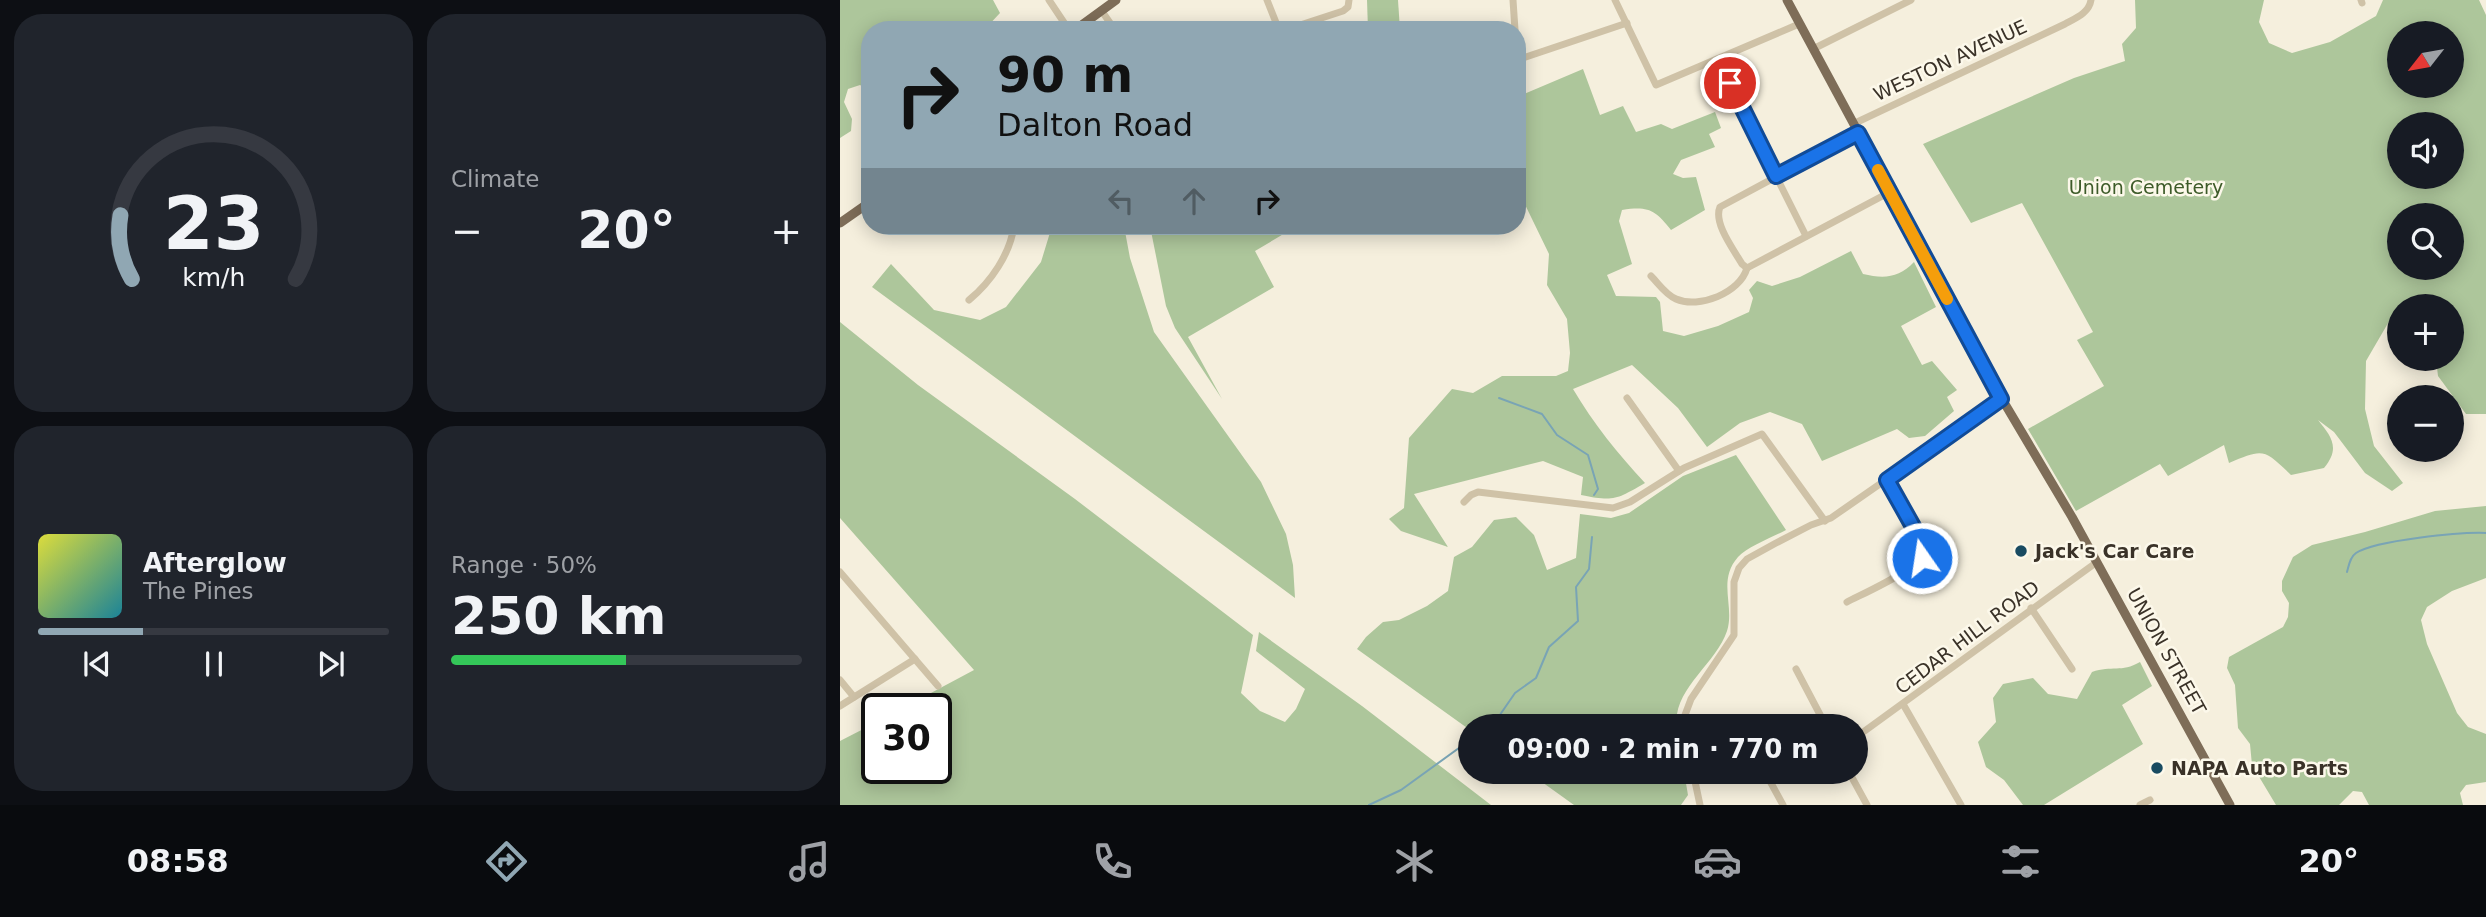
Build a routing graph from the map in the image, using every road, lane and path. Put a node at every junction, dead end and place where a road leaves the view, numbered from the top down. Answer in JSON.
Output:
{"nodes":[{"id":1,"x":1049,"y":0,"type":"edge"},
{"id":2,"x":1116,"y":0,"type":"edge"},
{"id":3,"x":1267,"y":0,"type":"edge"},
{"id":4,"x":1349,"y":0,"type":"edge"},
{"id":5,"x":1513,"y":0,"type":"edge"},
{"id":6,"x":1615,"y":0,"type":"edge"},
{"id":7,"x":1787,"y":0,"type":"edge"},
{"id":8,"x":1911,"y":0,"type":"edge"},
{"id":9,"x":2091,"y":0,"type":"edge"},
{"id":10,"x":1101,"y":10,"type":"junction"},
{"id":11,"x":1063,"y":21,"type":"edge"},
{"id":12,"x":1087,"y":21,"type":"edge"},
{"id":13,"x":1109,"y":21,"type":"edge"},
{"id":14,"x":1275,"y":21,"type":"edge"},
{"id":15,"x":1312,"y":21,"type":"edge"},
{"id":16,"x":1514,"y":21,"type":"edge"},
{"id":17,"x":1627,"y":23,"type":"junction"},
{"id":18,"x":1799,"y":24,"type":"junction"},
{"id":19,"x":1813,"y":49,"type":"junction"},
{"id":20,"x":1526,"y":57,"type":"edge"},
{"id":21,"x":1718,"y":60,"type":"junction"},
{"id":22,"x":1855,"y":128,"type":"junction"},
{"id":23,"x":1776,"y":176,"type":"junction"},
{"id":24,"x":1890,"y":192,"type":"junction"},
{"id":25,"x":861,"y":208,"type":"edge"},
{"id":26,"x":840,"y":223,"type":"edge"},
{"id":27,"x":1011,"y":235,"type":"edge"},
{"id":28,"x":1807,"y":236,"type":"junction"},
{"id":29,"x":1747,"y":268,"type":"junction"},
{"id":30,"x":1651,"y":275,"type":"dead end"},
{"id":31,"x":969,"y":300,"type":"dead end"},
{"id":32,"x":1627,"y":398,"type":"dead end"},
{"id":33,"x":2001,"y":399,"type":"junction"},
{"id":34,"x":1679,"y":471,"type":"junction"},
{"id":35,"x":1887,"y":480,"type":"junction"},
{"id":36,"x":1464,"y":502,"type":"dead end"},
{"id":37,"x":1825,"y":521,"type":"junction"},
{"id":38,"x":2097,"y":562,"type":"junction"},
{"id":39,"x":840,"y":572,"type":"edge"},
{"id":40,"x":1847,"y":602,"type":"dead end"},
{"id":41,"x":2031,"y":608,"type":"junction"},
{"id":42,"x":915,"y":659,"type":"junction"},
{"id":43,"x":1796,"y":668,"type":"dead end"},
{"id":44,"x":2072,"y":669,"type":"dead end"},
{"id":45,"x":840,"y":680,"type":"edge"},
{"id":46,"x":938,"y":686,"type":"dead end"},
{"id":47,"x":854,"y":697,"type":"junction"},
{"id":48,"x":1903,"y":704,"type":"junction"},
{"id":49,"x":840,"y":706,"type":"edge"},
{"id":50,"x":1685,"y":714,"type":"edge"},
{"id":51,"x":1820,"y":714,"type":"edge"},
{"id":52,"x":1868,"y":729,"type":"edge"},
{"id":53,"x":1696,"y":784,"type":"edge"},
{"id":54,"x":1772,"y":784,"type":"edge"},
{"id":55,"x":1856,"y":784,"type":"edge"},
{"id":56,"x":2150,"y":800,"type":"dead end"},
{"id":57,"x":1700,"y":805,"type":"edge"},
{"id":58,"x":1783,"y":805,"type":"edge"},
{"id":59,"x":1867,"y":805,"type":"edge"},
{"id":60,"x":1961,"y":805,"type":"edge"},
{"id":61,"x":2140,"y":805,"type":"edge"},
{"id":62,"x":2230,"y":805,"type":"edge"}],
"edges":[{"from":1,"to":11,"type":"street"},
{"from":2,"to":10,"type":"main road"},
{"from":3,"to":14,"type":"street"},
{"from":4,"to":15,"type":"street"},
{"from":5,"to":16,"type":"street"},
{"from":6,"to":17,"type":"street"},
{"from":7,"to":18,"type":"main road","name":"UNION STREET"},
{"from":8,"to":19,"type":"street"},
{"from":9,"to":22,"type":"street","name":"WESTON AVENUE"},
{"from":10,"to":12,"type":"main road"},
{"from":10,"to":13,"type":"street"},
{"from":17,"to":20,"type":"street"},
{"from":17,"to":21,"type":"street"},
{"from":18,"to":19,"type":"main road","name":"UNION STREET"},
{"from":18,"to":21,"type":"street"},
{"from":19,"to":22,"type":"main road","name":"UNION STREET"},
{"from":21,"to":23,"type":"street"},
{"from":22,"to":23,"type":"street","name":"WESTON AVENUE"},
{"from":22,"to":24,"type":"main road","name":"UNION STREET"},
{"from":23,"to":28,"type":"street"},
{"from":23,"to":29,"type":"street","name":"WESTON AVENUE"},
{"from":24,"to":28,"type":"street"},
{"from":24,"to":33,"type":"main road","name":"UNION STREET"},
{"from":25,"to":26,"type":"main road"},
{"from":27,"to":31,"type":"street"},
{"from":28,"to":29,"type":"street"},
{"from":29,"to":30,"type":"street"},
{"from":32,"to":34,"type":"street"},
{"from":33,"to":35,"type":"street"},
{"from":33,"to":38,"type":"main road","name":"UNION STREET"},
{"from":34,"to":36,"type":"street"},
{"from":34,"to":37,"type":"street"},
{"from":35,"to":37,"type":"street"},
{"from":35,"to":40,"type":"street"},
{"from":37,"to":50,"type":"street"},
{"from":38,"to":41,"type":"street","name":"CEDAR HILL ROAD"},
{"from":38,"to":62,"type":"main road","name":"UNION STREET"},
{"from":39,"to":42,"type":"street"},
{"from":41,"to":44,"type":"street"},
{"from":41,"to":48,"type":"street","name":"CEDAR HILL ROAD"},
{"from":42,"to":46,"type":"street"},
{"from":42,"to":47,"type":"street"},
{"from":43,"to":51,"type":"street"},
{"from":45,"to":47,"type":"street"},
{"from":47,"to":49,"type":"street"},
{"from":48,"to":52,"type":"street","name":"CEDAR HILL ROAD"},
{"from":48,"to":60,"type":"street"},
{"from":53,"to":57,"type":"street"},
{"from":54,"to":58,"type":"street"},
{"from":55,"to":59,"type":"street"},
{"from":56,"to":61,"type":"street"}]}
